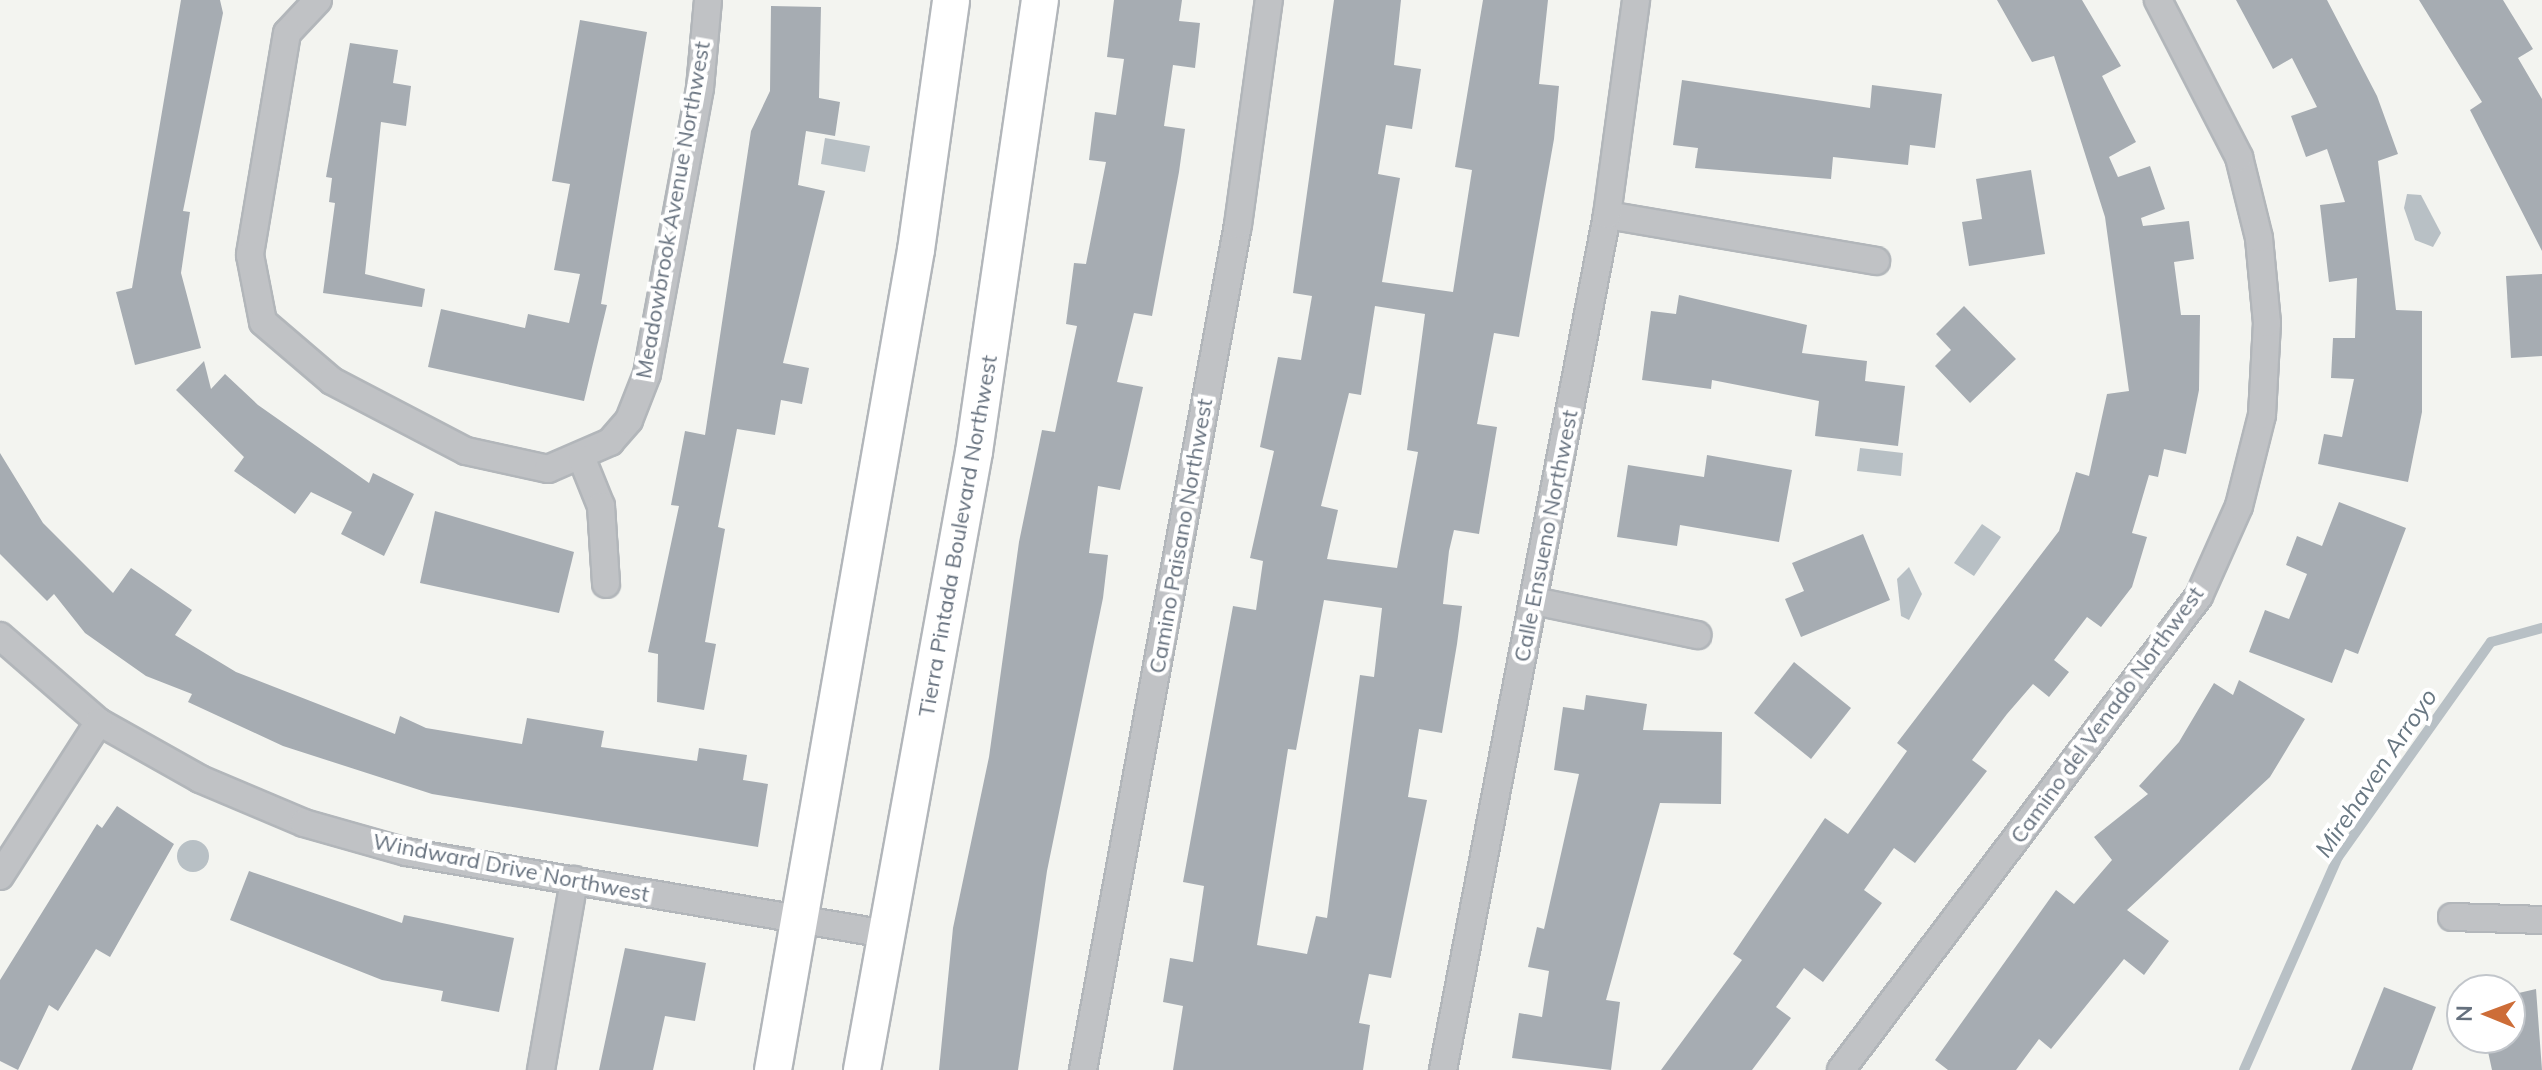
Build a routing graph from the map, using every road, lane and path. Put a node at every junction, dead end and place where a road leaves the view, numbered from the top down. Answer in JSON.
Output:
{"nodes":[{"id":1,"x":318,"y":0,"type":"edge"},
{"id":2,"x":708,"y":0,"type":"edge"},
{"id":3,"x":951,"y":0,"type":"edge"},
{"id":4,"x":1040,"y":0,"type":"edge"},
{"id":5,"x":1269,"y":0,"type":"edge"},
{"id":6,"x":1636,"y":0,"type":"edge"},
{"id":7,"x":2158,"y":0,"type":"edge"},
{"id":8,"x":1607,"y":215,"type":"junction"},
{"id":9,"x":1876,"y":261,"type":"dead end"},
{"id":10,"x":582,"y":459,"type":"junction"},
{"id":11,"x":606,"y":584,"type":"dead end"},
{"id":12,"x":1534,"y":601,"type":"junction"},
{"id":13,"x":1697,"y":635,"type":"dead end"},
{"id":14,"x":0,"y":636,"type":"edge"},
{"id":15,"x":99,"y":722,"type":"junction"},
{"id":16,"x":0,"y":876,"type":"edge"},
{"id":17,"x":574,"y":880,"type":"junction"},
{"id":18,"x":2452,"y":917,"type":"dead end"},
{"id":19,"x":2542,"y":920,"type":"edge"},
{"id":20,"x":801,"y":922,"type":"junction"},
{"id":21,"x":886,"y":934,"type":"junction"},
{"id":22,"x":541,"y":1070,"type":"edge"},
{"id":23,"x":773,"y":1070,"type":"edge"},
{"id":24,"x":862,"y":1070,"type":"edge"},
{"id":25,"x":1083,"y":1070,"type":"edge"},
{"id":26,"x":1443,"y":1070,"type":"edge"},
{"id":27,"x":1841,"y":1070,"type":"edge"}],
"edges":[{"from":1,"to":10,"type":"street"},
{"from":2,"to":10,"type":"street","name":"Meadowbrook Avenue Northwest"},
{"from":3,"to":20,"type":"main road"},
{"from":4,"to":21,"type":"main road","name":"Tierra Pintada Boulevard Northwest"},
{"from":5,"to":25,"type":"street","name":"Camino Paisano Northwest"},
{"from":6,"to":8,"type":"street","name":"Calle Ensueno Northwest"},
{"from":7,"to":27,"type":"street","name":"Camino del Venado Northwest"},
{"from":8,"to":9,"type":"street"},
{"from":8,"to":12,"type":"street","name":"Calle Ensueno Northwest"},
{"from":10,"to":11,"type":"street"},
{"from":12,"to":13,"type":"street"},
{"from":12,"to":26,"type":"street","name":"Calle Ensueno Northwest"},
{"from":14,"to":15,"type":"street","name":"Windward Drive Northwest"},
{"from":15,"to":16,"type":"street"},
{"from":15,"to":17,"type":"street","name":"Windward Drive Northwest"},
{"from":17,"to":20,"type":"street","name":"Windward Drive Northwest"},
{"from":17,"to":22,"type":"street"},
{"from":18,"to":19,"type":"street"},
{"from":20,"to":21,"type":"street","name":"Windward Drive Northwest"},
{"from":20,"to":23,"type":"main road"},
{"from":21,"to":24,"type":"main road","name":"Tierra Pintada Boulevard Northwest"}]}
